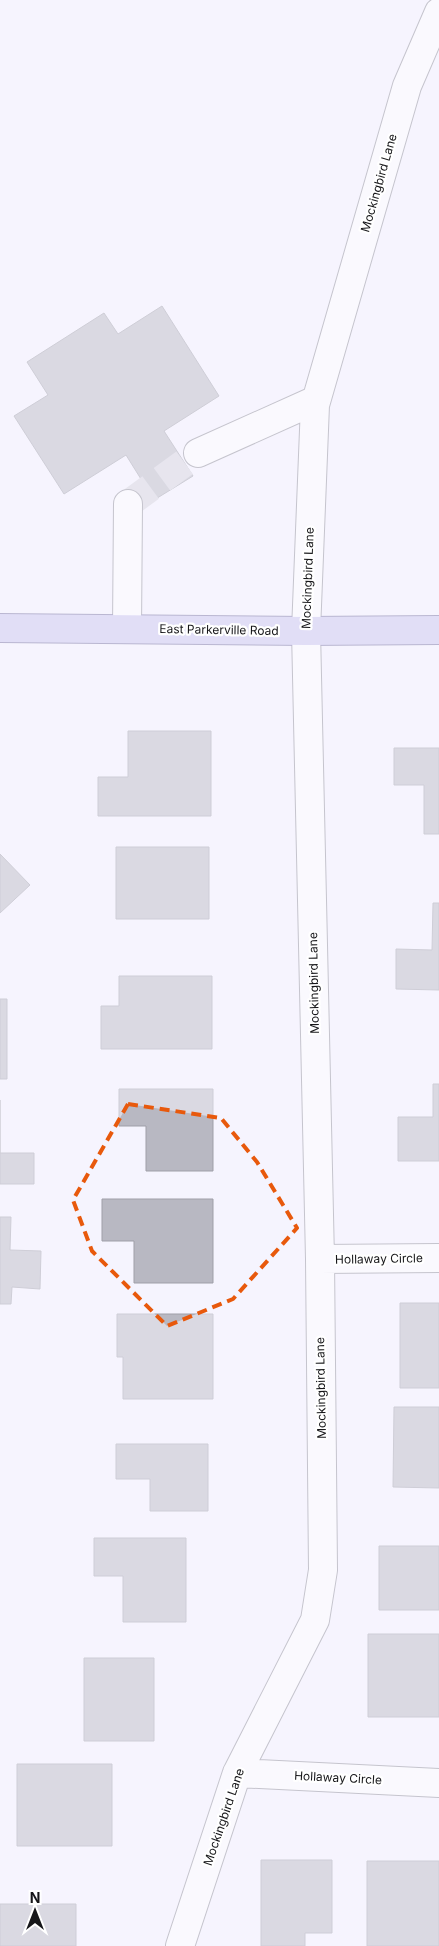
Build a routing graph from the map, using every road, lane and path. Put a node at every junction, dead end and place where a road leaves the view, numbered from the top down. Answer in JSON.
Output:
{"nodes":[{"id":1,"x":439,"y":12,"type":"edge"},
{"id":2,"x":316,"y":400,"type":"junction"},
{"id":3,"x":198,"y":453,"type":"tunnel mouth"},
{"id":4,"x":128,"y":504,"type":"dead end"},
{"id":5,"x":0,"y":628,"type":"edge"},
{"id":6,"x":127,"y":629,"type":"junction"},
{"id":7,"x":439,"y":630,"type":"edge"},
{"id":8,"x":306,"y":631,"type":"junction"},
{"id":9,"x":439,"y":1258,"type":"edge"},
{"id":10,"x":320,"y":1259,"type":"junction"},
{"id":11,"x":237,"y":1773,"type":"junction"},
{"id":12,"x":439,"y":1784,"type":"edge"},
{"id":13,"x":180,"y":1946,"type":"edge"}],
"edges":[{"from":1,"to":2,"type":"street","name":"Mockingbird Lane"},
{"from":2,"to":3,"type":"street"},
{"from":2,"to":8,"type":"street","name":"Mockingbird Lane"},
{"from":4,"to":6,"type":"street"},
{"from":5,"to":6,"type":"main road","name":"East Parkerville Road"},
{"from":6,"to":8,"type":"main road","name":"East Parkerville Road"},
{"from":7,"to":8,"type":"main road","name":"East Parkerville Road"},
{"from":8,"to":10,"type":"street","name":"Mockingbird Lane"},
{"from":9,"to":10,"type":"street","name":"Hollaway Circle"},
{"from":10,"to":11,"type":"street","name":"Mockingbird Lane"},
{"from":11,"to":12,"type":"street","name":"Hollaway Circle"},
{"from":11,"to":13,"type":"street","name":"Mockingbird Lane"}]}
